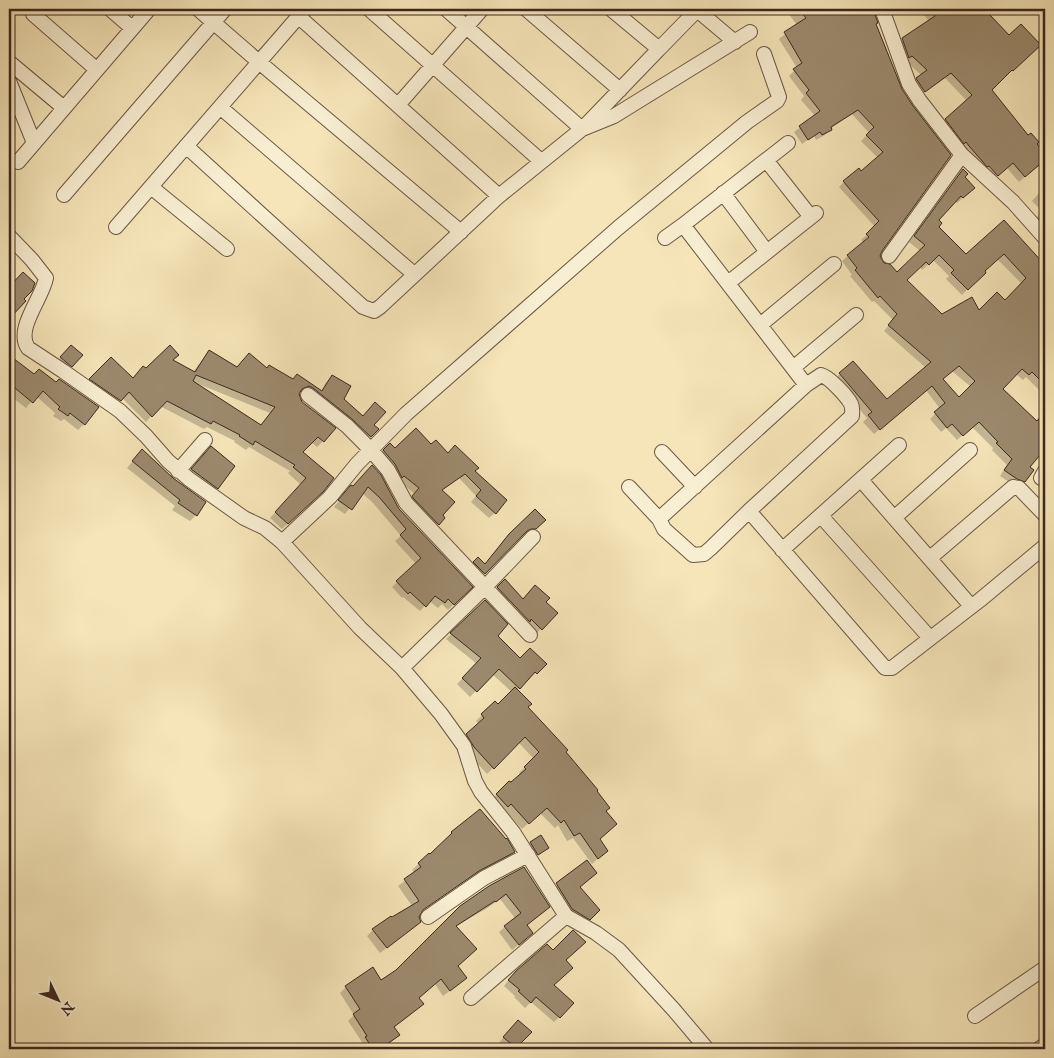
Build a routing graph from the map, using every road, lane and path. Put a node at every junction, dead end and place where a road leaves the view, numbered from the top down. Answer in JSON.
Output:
{"nodes":[{"id":1,"x":110,"y":9,"type":"edge"},
{"id":2,"x":149,"y":9,"type":"edge"},
{"id":3,"x":198,"y":9,"type":"edge"},
{"id":4,"x":225,"y":9,"type":"edge"},
{"id":5,"x":369,"y":9,"type":"edge"},
{"id":6,"x":446,"y":9,"type":"edge"},
{"id":7,"x":482,"y":9,"type":"edge"},
{"id":8,"x":526,"y":9,"type":"edge"},
{"id":9,"x":611,"y":9,"type":"edge"},
{"id":10,"x":882,"y":9,"type":"edge"},
{"id":11,"x":696,"y":10,"type":"edge"},
{"id":12,"x":302,"y":12,"type":"edge"},
{"id":13,"x":33,"y":14,"type":"dead end"},
{"id":14,"x":213,"y":22,"type":"junction"},
{"id":15,"x":466,"y":27,"type":"junction"},
{"id":16,"x":132,"y":28,"type":"junction"},
{"id":17,"x":750,"y":32,"type":"dead end"},
{"id":18,"x":735,"y":42,"type":"junction"},
{"id":19,"x":659,"y":49,"type":"junction"},
{"id":20,"x":764,"y":54,"type":"dead end"},
{"id":21,"x":9,"y":62,"type":"edge"},
{"id":22,"x":259,"y":62,"type":"junction"},
{"id":23,"x":432,"y":65,"type":"junction"},
{"id":24,"x":96,"y":70,"type":"junction"},
{"id":25,"x":9,"y":81,"type":"edge"},
{"id":26,"x":620,"y":90,"type":"junction"},
{"id":27,"x":398,"y":105,"type":"junction"},
{"id":28,"x":220,"y":107,"type":"junction"},
{"id":29,"x":64,"y":108,"type":"junction"},
{"id":30,"x":582,"y":129,"type":"junction"},
{"id":31,"x":34,"y":143,"type":"junction"},
{"id":32,"x":788,"y":143,"type":"dead end"},
{"id":33,"x":186,"y":146,"type":"junction"},
{"id":34,"x":962,"y":155,"type":"junction"},
{"id":35,"x":766,"y":160,"type":"junction"},
{"id":36,"x":541,"y":161,"type":"junction"},
{"id":37,"x":18,"y":162,"type":"dead end"},
{"id":38,"x":151,"y":187,"type":"junction"},
{"id":39,"x":723,"y":193,"type":"junction"},
{"id":40,"x":64,"y":194,"type":"dead end"},
{"id":41,"x":499,"y":196,"type":"junction"},
{"id":42,"x":683,"y":225,"type":"junction"},
{"id":43,"x":116,"y":228,"type":"dead end"},
{"id":44,"x":462,"y":232,"type":"junction"},
{"id":45,"x":9,"y":236,"type":"edge"},
{"id":46,"x":1044,"y":236,"type":"edge"},
{"id":47,"x":666,"y":238,"type":"dead end"},
{"id":48,"x":227,"y":249,"type":"dead end"},
{"id":49,"x":768,"y":252,"type":"junction"},
{"id":50,"x":889,"y":256,"type":"dead end"},
{"id":51,"x":834,"y":264,"type":"dead end"},
{"id":52,"x":414,"y":274,"type":"junction"},
{"id":53,"x":728,"y":283,"type":"junction"},
{"id":54,"x":856,"y":315,"type":"dead end"},
{"id":55,"x":760,"y":325,"type":"junction"},
{"id":56,"x":793,"y":368,"type":"junction"},
{"id":57,"x":806,"y":385,"type":"junction"},
{"id":58,"x":308,"y":395,"type":"dead end"},
{"id":59,"x":205,"y":440,"type":"dead end"},
{"id":60,"x":899,"y":445,"type":"dead end"},
{"id":61,"x":371,"y":450,"type":"junction"},
{"id":62,"x":970,"y":450,"type":"dead end"},
{"id":63,"x":662,"y":452,"type":"dead end"},
{"id":64,"x":178,"y":471,"type":"junction"},
{"id":65,"x":861,"y":480,"type":"junction"},
{"id":66,"x":629,"y":487,"type":"dead end"},
{"id":67,"x":695,"y":487,"type":"junction"},
{"id":68,"x":749,"y":511,"type":"junction"},
{"id":69,"x":1045,"y":515,"type":"edge"},
{"id":70,"x":821,"y":516,"type":"junction"},
{"id":71,"x":894,"y":518,"type":"junction"},
{"id":72,"x":660,"y":519,"type":"junction"},
{"id":73,"x":533,"y":537,"type":"dead end"},
{"id":74,"x":282,"y":542,"type":"junction"},
{"id":75,"x":1045,"y":546,"type":"edge"},
{"id":76,"x":782,"y":550,"type":"junction"},
{"id":77,"x":930,"y":558,"type":"junction"},
{"id":78,"x":485,"y":587,"type":"junction"},
{"id":79,"x":971,"y":606,"type":"junction"},
{"id":80,"x":530,"y":635,"type":"dead end"},
{"id":81,"x":930,"y":638,"type":"junction"},
{"id":82,"x":402,"y":668,"type":"junction"},
{"id":83,"x":528,"y":855,"type":"junction"},
{"id":84,"x":566,"y":916,"type":"junction"},
{"id":85,"x":428,"y":917,"type":"dead end"},
{"id":86,"x":1045,"y":968,"type":"edge"},
{"id":87,"x":471,"y":998,"type":"dead end"},
{"id":88,"x":975,"y":1016,"type":"dead end"},
{"id":89,"x":1045,"y":1044,"type":"edge"},
{"id":90,"x":706,"y":1049,"type":"edge"},
{"id":91,"x":1039,"y":1049,"type":"edge"}],
"edges":[{"from":1,"to":16,"type":"street"},
{"from":2,"to":16,"type":"street"},
{"from":3,"to":14,"type":"street"},
{"from":4,"to":14,"type":"street"},
{"from":5,"to":23,"type":"street"},
{"from":6,"to":15,"type":"street"},
{"from":7,"to":15,"type":"street"},
{"from":8,"to":26,"type":"street"},
{"from":9,"to":19,"type":"street"},
{"from":10,"to":34,"type":"street"},
{"from":11,"to":18,"type":"street"},
{"from":11,"to":19,"type":"street"},
{"from":12,"to":22,"type":"street"},
{"from":12,"to":27,"type":"street"},
{"from":13,"to":24,"type":"street"},
{"from":14,"to":22,"type":"street"},
{"from":14,"to":40,"type":"street"},
{"from":15,"to":23,"type":"street"},
{"from":15,"to":30,"type":"street"},
{"from":16,"to":24,"type":"street"},
{"from":17,"to":18,"type":"street"},
{"from":18,"to":30,"type":"street"},
{"from":19,"to":26,"type":"street"},
{"from":20,"to":61,"type":"street"},
{"from":21,"to":29,"type":"street"},
{"from":22,"to":28,"type":"street"},
{"from":22,"to":44,"type":"street"},
{"from":23,"to":27,"type":"street"},
{"from":23,"to":36,"type":"street"},
{"from":24,"to":29,"type":"street"},
{"from":25,"to":31,"type":"street"},
{"from":26,"to":30,"type":"street"},
{"from":27,"to":41,"type":"street"},
{"from":28,"to":33,"type":"street"},
{"from":28,"to":52,"type":"street"},
{"from":29,"to":31,"type":"street"},
{"from":30,"to":36,"type":"street"},
{"from":31,"to":37,"type":"street"},
{"from":32,"to":35,"type":"street"},
{"from":33,"to":38,"type":"street"},
{"from":33,"to":52,"type":"street"},
{"from":34,"to":46,"type":"street"},
{"from":34,"to":50,"type":"street"},
{"from":35,"to":39,"type":"street"},
{"from":35,"to":49,"type":"street"},
{"from":36,"to":41,"type":"street"},
{"from":38,"to":43,"type":"street"},
{"from":38,"to":48,"type":"street"},
{"from":39,"to":42,"type":"street"},
{"from":39,"to":49,"type":"street"},
{"from":41,"to":44,"type":"street"},
{"from":42,"to":47,"type":"street"},
{"from":42,"to":53,"type":"street"},
{"from":44,"to":52,"type":"street"},
{"from":45,"to":64,"type":"street"},
{"from":49,"to":53,"type":"street"},
{"from":51,"to":55,"type":"street"},
{"from":53,"to":55,"type":"street"},
{"from":54,"to":56,"type":"street"},
{"from":55,"to":56,"type":"street"},
{"from":56,"to":57,"type":"street"},
{"from":57,"to":67,"type":"street"},
{"from":57,"to":68,"type":"street"},
{"from":58,"to":61,"type":"street"},
{"from":59,"to":64,"type":"street"},
{"from":60,"to":65,"type":"street"},
{"from":61,"to":74,"type":"street"},
{"from":61,"to":78,"type":"street"},
{"from":62,"to":71,"type":"street"},
{"from":63,"to":67,"type":"street"},
{"from":64,"to":74,"type":"street"},
{"from":65,"to":70,"type":"street"},
{"from":65,"to":71,"type":"street"},
{"from":66,"to":72,"type":"street"},
{"from":67,"to":72,"type":"street"},
{"from":68,"to":72,"type":"street"},
{"from":68,"to":76,"type":"street"},
{"from":69,"to":77,"type":"street"},
{"from":70,"to":76,"type":"street"},
{"from":70,"to":81,"type":"street"},
{"from":71,"to":77,"type":"street"},
{"from":73,"to":78,"type":"street"},
{"from":74,"to":82,"type":"street"},
{"from":75,"to":79,"type":"street"},
{"from":76,"to":81,"type":"street"},
{"from":77,"to":79,"type":"street"},
{"from":78,"to":80,"type":"street"},
{"from":78,"to":82,"type":"street"},
{"from":79,"to":81,"type":"street"},
{"from":82,"to":83,"type":"street"},
{"from":83,"to":84,"type":"street"},
{"from":83,"to":85,"type":"street"},
{"from":84,"to":87,"type":"street"},
{"from":84,"to":90,"type":"street"},
{"from":86,"to":88,"type":"street"},
{"from":89,"to":91,"type":"street"}]}
